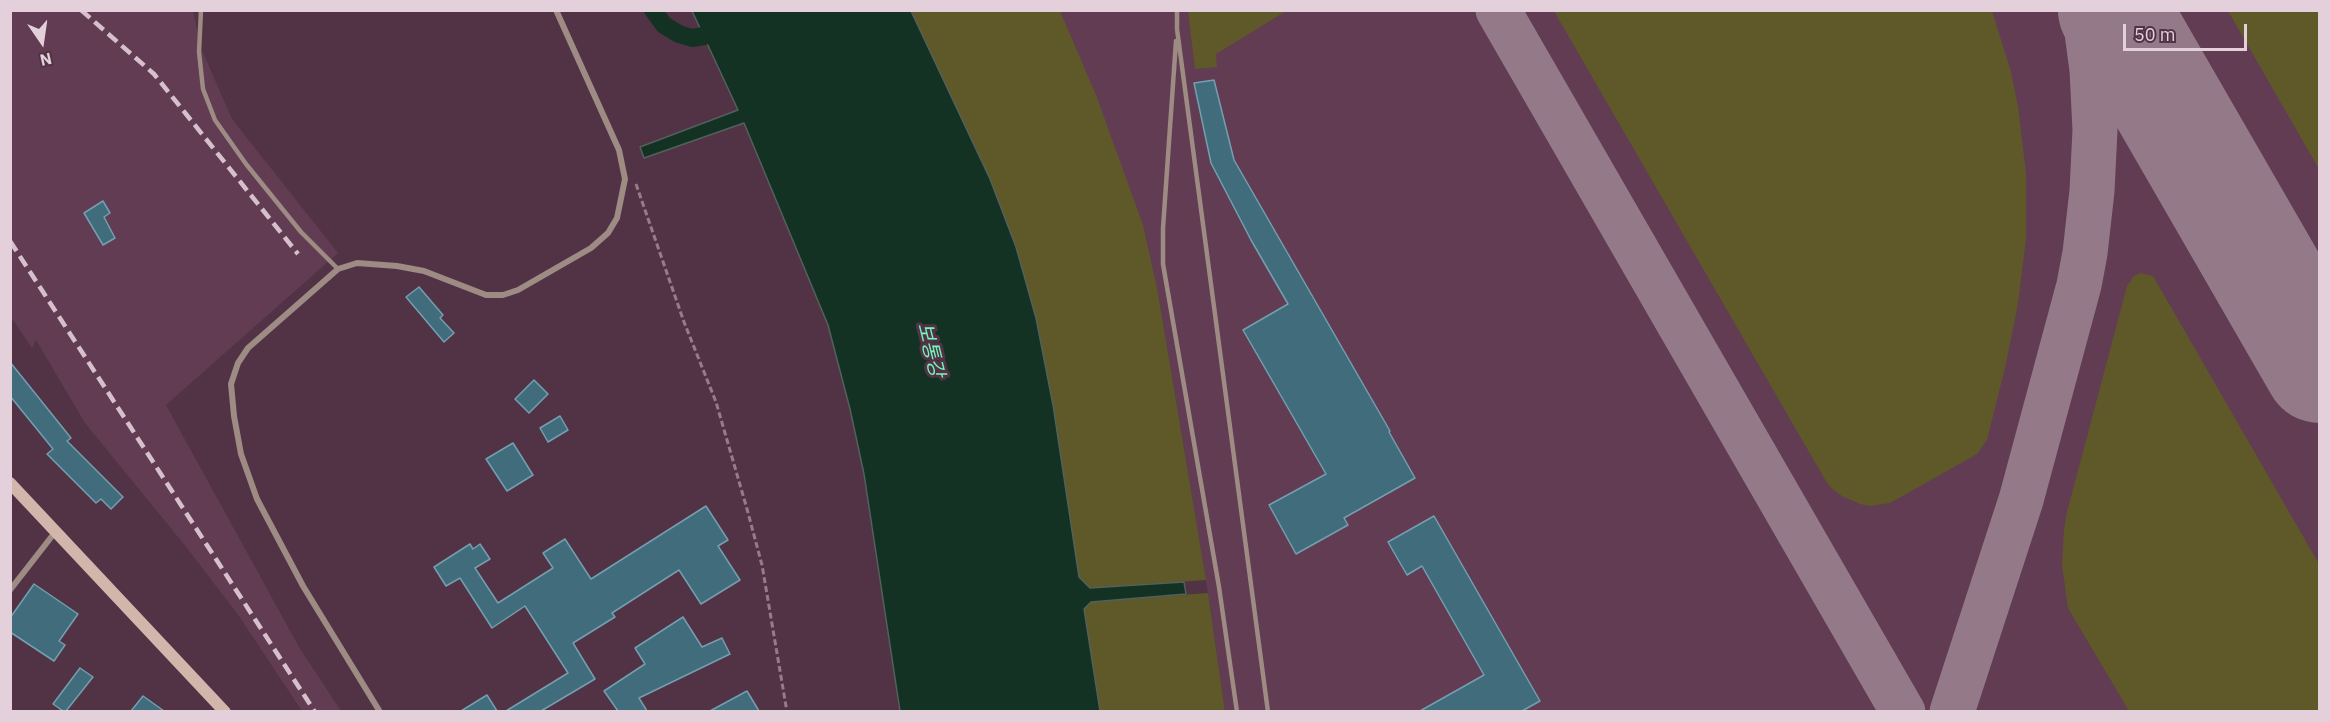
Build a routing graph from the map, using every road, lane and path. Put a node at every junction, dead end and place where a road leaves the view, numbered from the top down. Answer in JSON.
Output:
{"nodes":[{"id":1,"x":201,"y":10,"type":"edge"},
{"id":2,"x":556,"y":10,"type":"edge"},
{"id":3,"x":1177,"y":10,"type":"edge"},
{"id":4,"x":1177,"y":29,"type":"junction"},
{"id":5,"x":634,"y":179,"type":"dead end"},
{"id":6,"x":338,"y":269,"type":"junction"},
{"id":7,"x":10,"y":483,"type":"edge"},
{"id":8,"x":56,"y":531,"type":"junction"},
{"id":9,"x":10,"y":590,"type":"edge"},
{"id":10,"x":225,"y":711,"type":"edge"},
{"id":11,"x":380,"y":711,"type":"edge"},
{"id":12,"x":787,"y":711,"type":"edge"},
{"id":13,"x":1237,"y":711,"type":"edge"},
{"id":14,"x":1268,"y":711,"type":"edge"}],
"edges":[{"from":1,"to":6,"type":"lane"},
{"from":2,"to":6,"type":"street"},
{"from":3,"to":4,"type":"lane"},
{"from":4,"to":13,"type":"lane"},
{"from":4,"to":14,"type":"lane"},
{"from":5,"to":12,"type":"path"},
{"from":6,"to":11,"type":"street"},
{"from":7,"to":8,"type":"street"},
{"from":8,"to":9,"type":"street"},
{"from":8,"to":10,"type":"street"}]}
